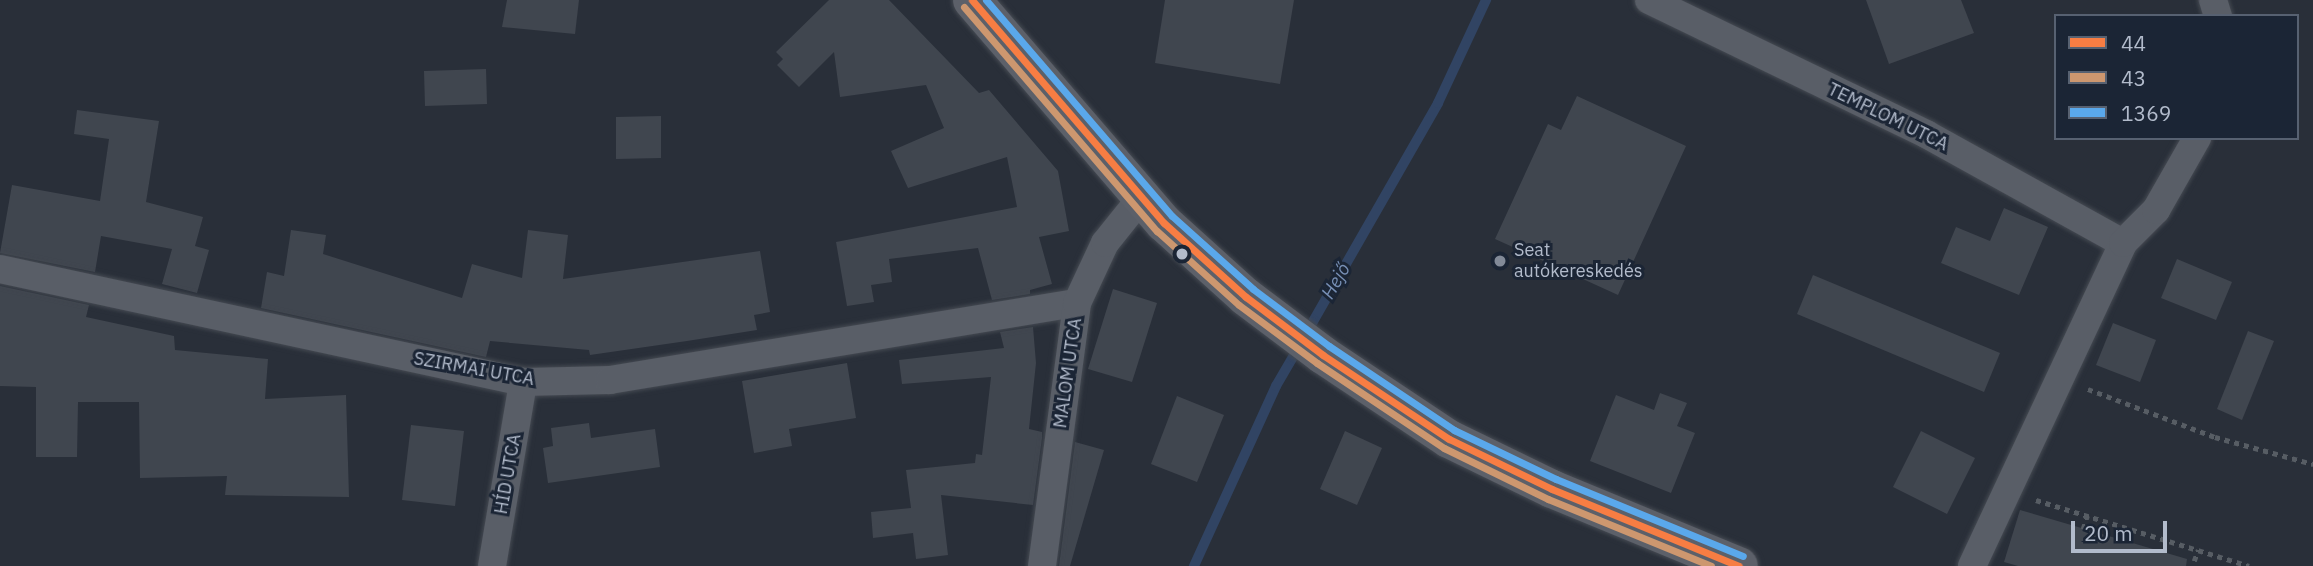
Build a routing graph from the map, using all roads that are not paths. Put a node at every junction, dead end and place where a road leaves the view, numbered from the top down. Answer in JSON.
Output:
{"nodes":[{"id":1,"x":1649,"y":0,"type":"edge"},
{"id":2,"x":985,"y":4,"type":"edge"},
{"id":3,"x":2196,"y":140,"type":"edge"},
{"id":4,"x":1141,"y":198,"type":"junction"},
{"id":5,"x":2123,"y":243,"type":"junction"},
{"id":6,"x":0,"y":269,"type":"edge"},
{"id":7,"x":1077,"y":303,"type":"junction"},
{"id":8,"x":523,"y":382,"type":"junction"},
{"id":9,"x":492,"y":566,"type":"edge"},
{"id":10,"x":1042,"y":566,"type":"edge"},
{"id":11,"x":1739,"y":566,"type":"edge"},
{"id":12,"x":1972,"y":566,"type":"edge"}],
"edges":[{"from":1,"to":5,"type":"street","name":"TEMPLOM UTCA"},
{"from":2,"to":4,"type":"main road"},
{"from":3,"to":5,"type":"street"},
{"from":4,"to":7,"type":"street","name":"MALOM UTCA"},
{"from":4,"to":11,"type":"main road"},
{"from":5,"to":12,"type":"street"},
{"from":6,"to":8,"type":"street","name":"SZIRMAI UTCA"},
{"from":7,"to":8,"type":"street","name":"SZIRMAI UTCA"},
{"from":7,"to":10,"type":"street","name":"MALOM UTCA"},
{"from":8,"to":9,"type":"street","name":"HÍD UTCA"}]}
